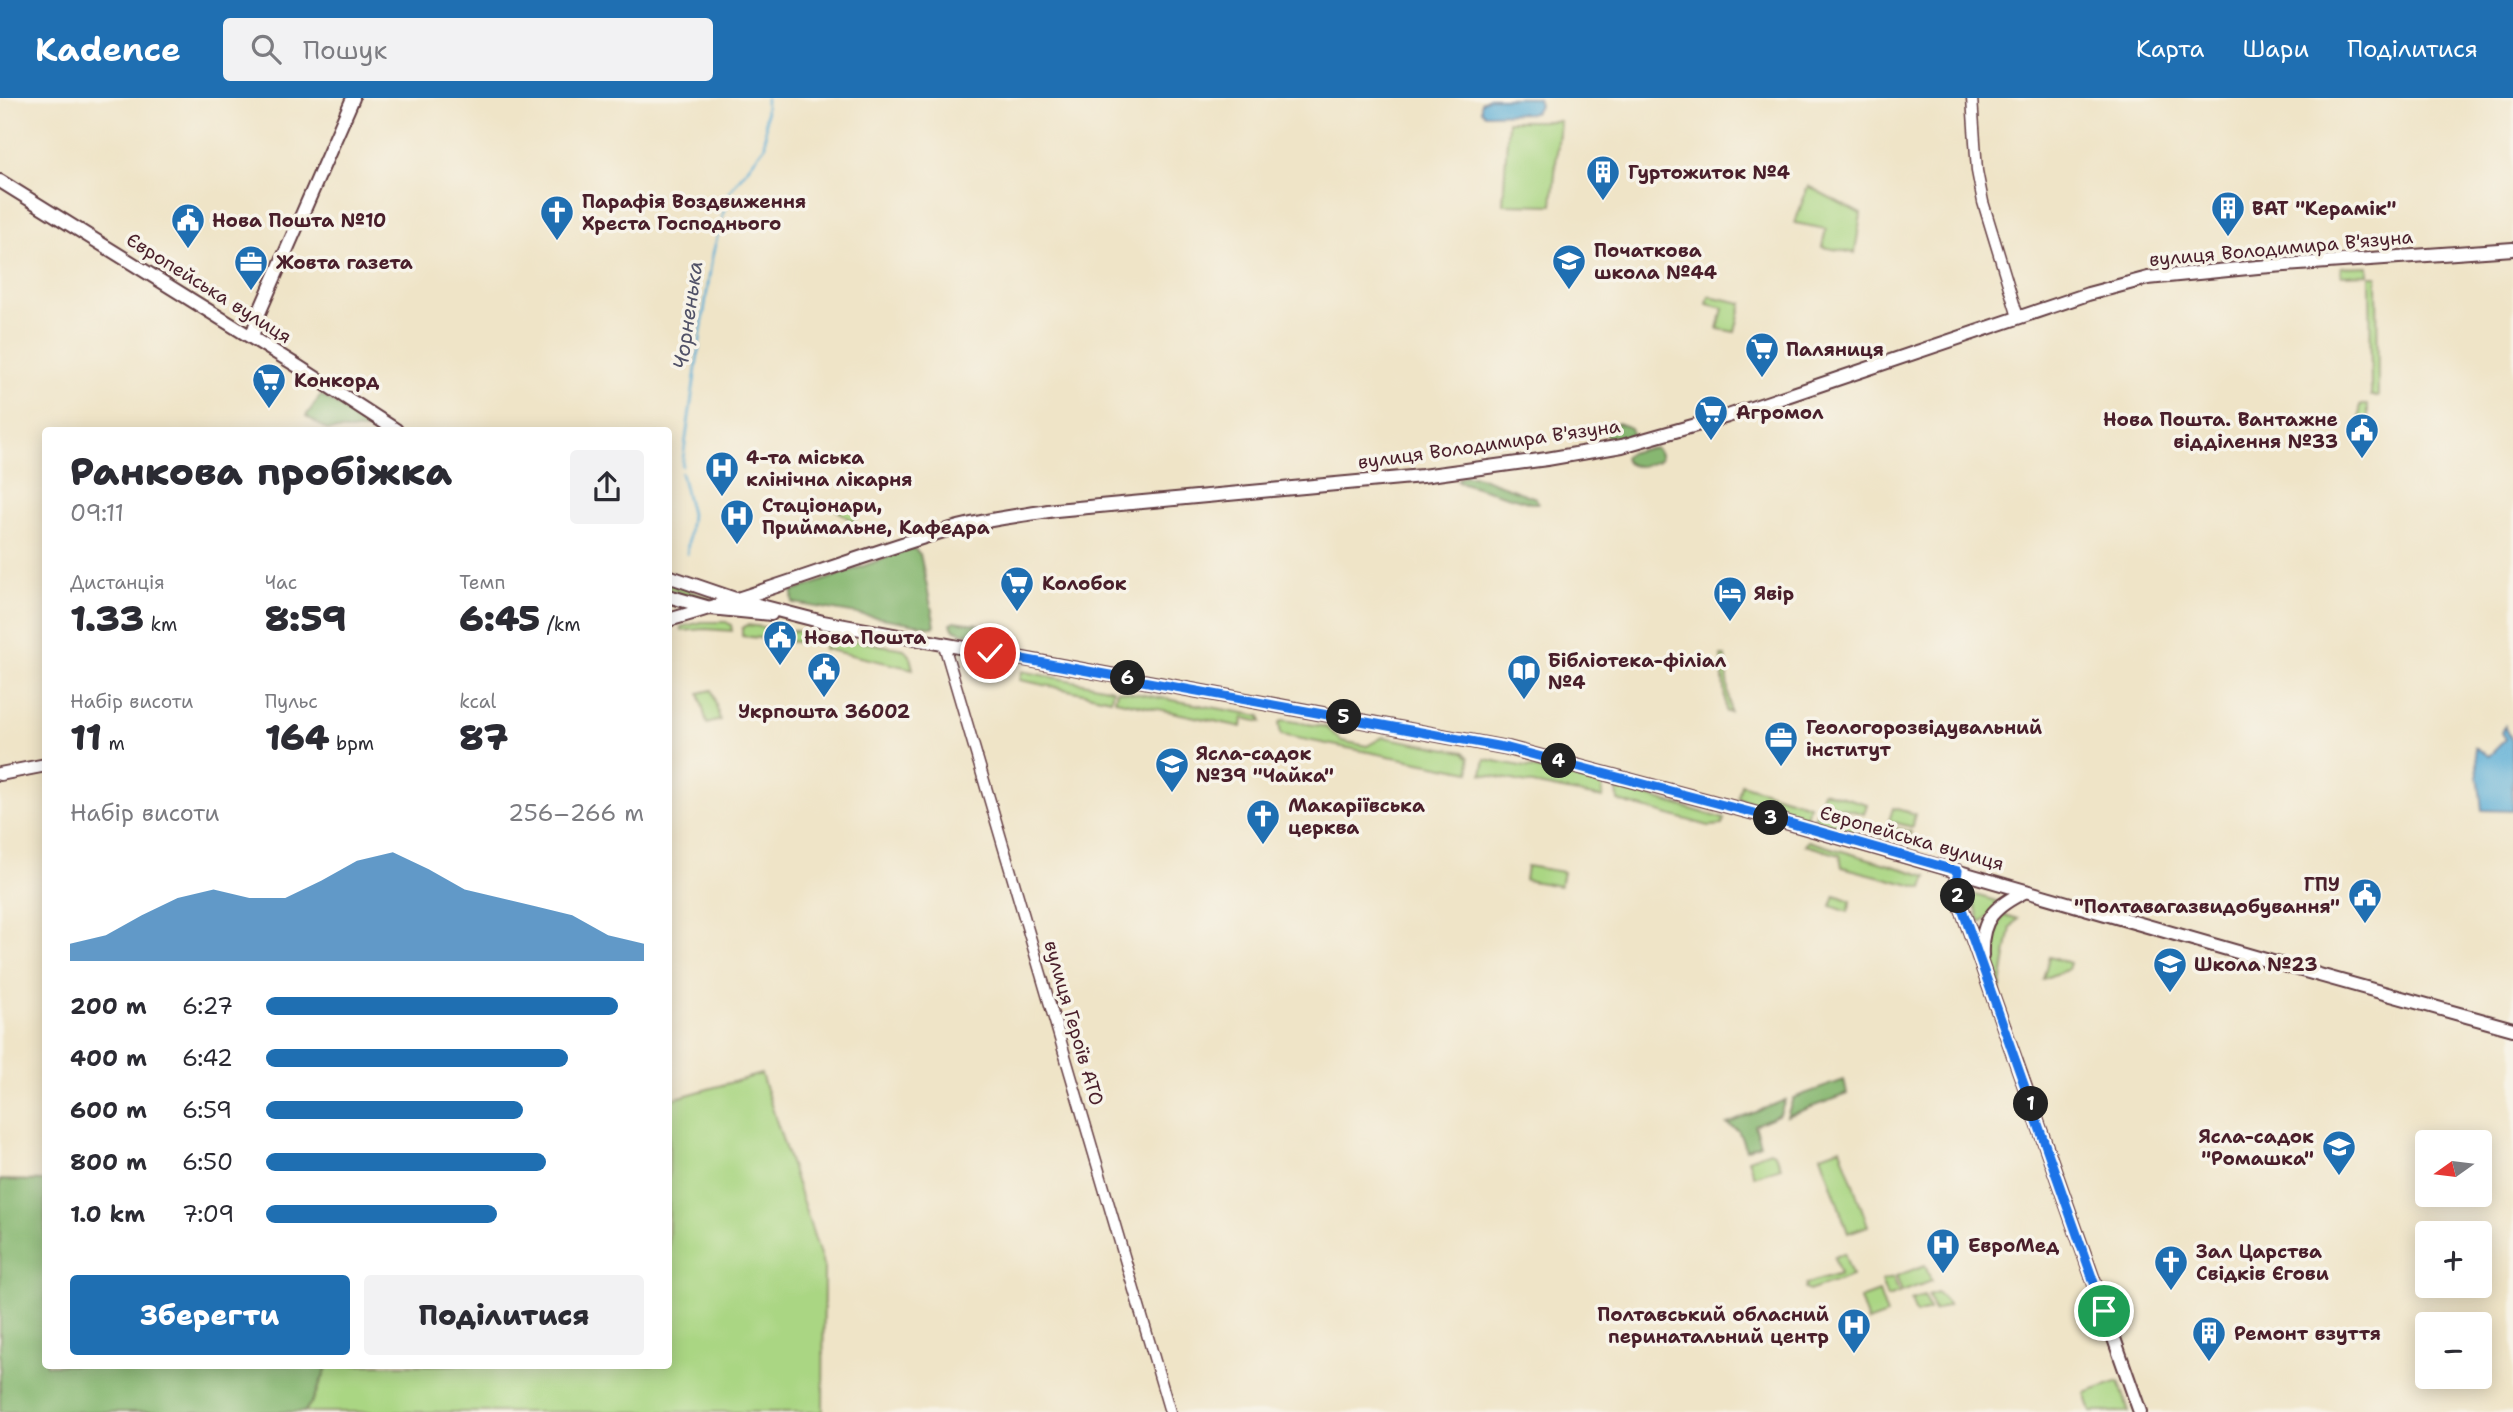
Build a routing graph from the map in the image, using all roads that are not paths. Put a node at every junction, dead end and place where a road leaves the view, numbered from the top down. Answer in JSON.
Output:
{"nodes":[{"id":1,"x":353,"y":98,"type":"edge"},
{"id":2,"x":1972,"y":98,"type":"edge"},
{"id":3,"x":0,"y":181,"type":"edge"},
{"id":4,"x":2513,"y":249,"type":"edge"},
{"id":5,"x":2018,"y":317,"type":"junction"},
{"id":6,"x":252,"y":337,"type":"junction"},
{"id":7,"x":391,"y":427,"type":"edge"},
{"id":8,"x":672,"y":577,"type":"edge"},
{"id":9,"x":672,"y":597,"type":"edge"},
{"id":10,"x":738,"y":600,"type":"junction"},
{"id":11,"x":710,"y":607,"type":"junction"},
{"id":12,"x":799,"y":616,"type":"junction"},
{"id":13,"x":672,"y":619,"type":"edge"},
{"id":14,"x":944,"y":645,"type":"junction"},
{"id":15,"x":42,"y":766,"type":"edge"},
{"id":16,"x":0,"y":774,"type":"edge"},
{"id":17,"x":1958,"y":871,"type":"junction"},
{"id":18,"x":2026,"y":891,"type":"junction"},
{"id":19,"x":1982,"y":967,"type":"junction"},
{"id":20,"x":2513,"y":1029,"type":"edge"},
{"id":21,"x":1170,"y":1412,"type":"edge"},
{"id":22,"x":2140,"y":1412,"type":"edge"}],
"edges":[{"from":1,"to":6,"type":"main road"},
{"from":2,"to":5,"type":"street"},
{"from":3,"to":6,"type":"main road","name":"Європейська вулиця"},
{"from":4,"to":5,"type":"main road","name":"вулиця Володимира В'язуна"},
{"from":5,"to":10,"type":"main road","name":"вулиця Володимира В'язуна"},
{"from":6,"to":7,"type":"main road","name":"Європейська вулиця"},
{"from":8,"to":10,"type":"main road","name":"Європейська вулиця"},
{"from":9,"to":11,"type":"main road","name":"Європейська вулиця"},
{"from":10,"to":11,"type":"main road","name":"вулиця Володимира В'язуна"},
{"from":10,"to":12,"type":"main road","name":"Європейська вулиця"},
{"from":11,"to":12,"type":"main road","name":"Європейська вулиця"},
{"from":11,"to":13,"type":"main road","name":"вулиця Володимира В'язуна"},
{"from":12,"to":14,"type":"main road","name":"Європейська вулиця"},
{"from":14,"to":17,"type":"main road","name":"Європейська вулиця"},
{"from":14,"to":21,"type":"street","name":"вулиця Героїв АТО"},
{"from":15,"to":16,"type":"main road"},
{"from":17,"to":18,"type":"main road","name":"Європейська вулиця"},
{"from":17,"to":19,"type":"main road"},
{"from":18,"to":19,"type":"main road"},
{"from":18,"to":20,"type":"main road","name":"Європейська вулиця"},
{"from":19,"to":22,"type":"main road"}]}
